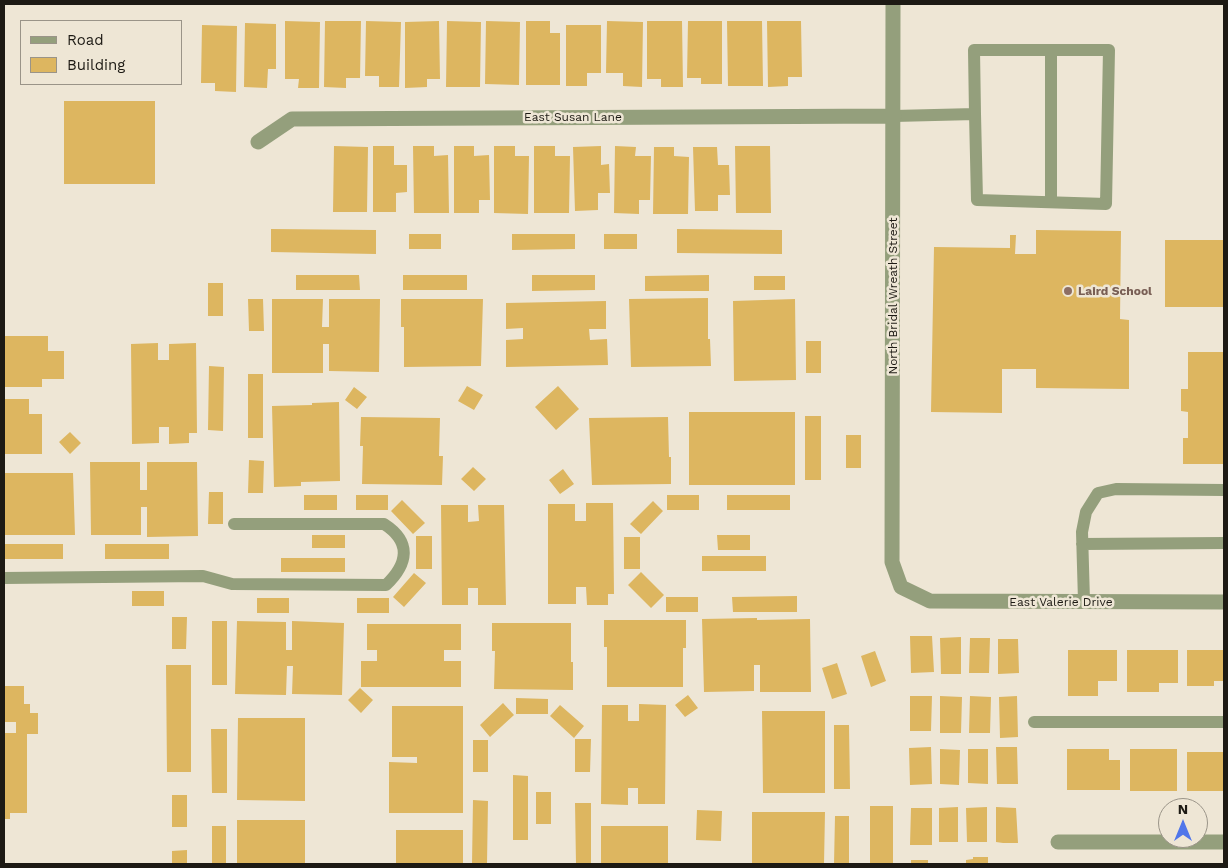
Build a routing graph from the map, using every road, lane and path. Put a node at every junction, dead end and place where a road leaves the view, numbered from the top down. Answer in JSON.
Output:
{"nodes":[{"id":1,"x":892,"y":4,"type":"edge"},
{"id":2,"x":1052,"y":50,"type":"junction"},
{"id":3,"x":975,"y":114,"type":"junction"},
{"id":4,"x":894,"y":116,"type":"junction"},
{"id":5,"x":258,"y":142,"type":"dead end"},
{"id":6,"x":1051,"y":202,"type":"junction"},
{"id":7,"x":1224,"y":490,"type":"edge"},
{"id":8,"x":234,"y":524,"type":"dead end"},
{"id":9,"x":1224,"y":543,"type":"edge"},
{"id":10,"x":1082,"y":544,"type":"junction"},
{"id":11,"x":4,"y":578,"type":"edge"},
{"id":12,"x":900,"y":587,"type":"joint"},
{"id":13,"x":1084,"y":601,"type":"junction"},
{"id":14,"x":1224,"y":602,"type":"edge"},
{"id":15,"x":1034,"y":722,"type":"dead end"},
{"id":16,"x":1224,"y":722,"type":"edge"},
{"id":17,"x":1058,"y":842,"type":"dead end"},
{"id":18,"x":1224,"y":842,"type":"edge"}],
"edges":[{"from":1,"to":4,"type":"street","name":"North Bridal Wreath Street"},
{"from":2,"to":3,"type":"lane"},
{"from":2,"to":6,"type":"lane"},
{"from":2,"to":6,"type":"lane"},
{"from":3,"to":4,"type":"lane"},
{"from":3,"to":6,"type":"lane"},
{"from":4,"to":5,"type":"street","name":"East Susan Lane"},
{"from":4,"to":12,"type":"street","name":"North Bridal Wreath Street"},
{"from":7,"to":10,"type":"lane"},
{"from":8,"to":11,"type":"lane"},
{"from":9,"to":10,"type":"lane"},
{"from":10,"to":13,"type":"lane"},
{"from":12,"to":13,"type":"street","name":"East Valerie Drive"},
{"from":13,"to":14,"type":"street","name":"East Valerie Drive"},
{"from":15,"to":16,"type":"lane"},
{"from":17,"to":18,"type":"street"}]}
